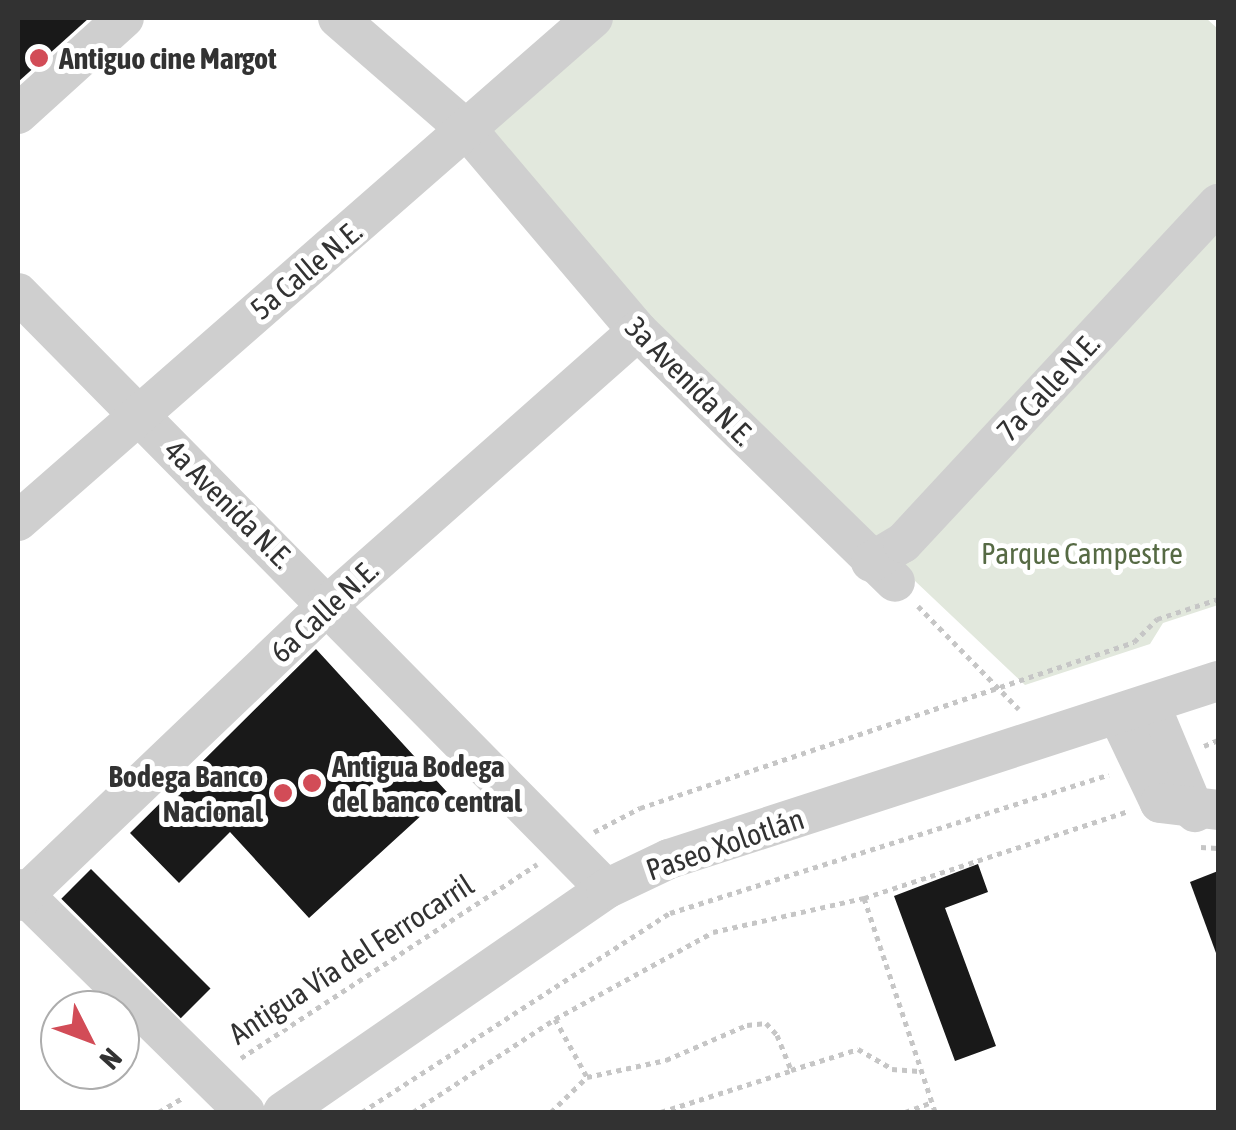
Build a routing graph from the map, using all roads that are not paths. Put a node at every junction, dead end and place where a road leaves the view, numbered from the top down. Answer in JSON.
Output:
{"nodes":[{"id":1,"x":124,"y":18,"type":"edge"},
{"id":2,"x":338,"y":18,"type":"edge"},
{"id":3,"x":593,"y":18,"type":"edge"},
{"id":4,"x":18,"y":114,"type":"edge"},
{"id":5,"x":469,"y":132,"type":"junction"},
{"id":6,"x":1218,"y":204,"type":"edge"},
{"id":7,"x":18,"y":293,"type":"edge"},
{"id":8,"x":638,"y":331,"type":"junction"},
{"id":9,"x":137,"y":412,"type":"junction"},
{"id":10,"x":18,"y":521,"type":"edge"},
{"id":11,"x":883,"y":572,"type":"joint"},
{"id":12,"x":329,"y":604,"type":"junction"},
{"id":13,"x":1218,"y":681,"type":"edge"},
{"id":14,"x":1135,"y":712,"type":"junction"},
{"id":15,"x":1202,"y":822,"type":"edge"},
{"id":16,"x":606,"y":889,"type":"junction"},
{"id":17,"x":20,"y":895,"type":"edge"},
{"id":18,"x":244,"y":1112,"type":"edge"},
{"id":19,"x":283,"y":1112,"type":"edge"}],
"edges":[{"from":1,"to":4,"type":"street"},
{"from":2,"to":5,"type":"street","name":"3a Avenida N.E."},
{"from":3,"to":5,"type":"street","name":"5a Calle N.E."},
{"from":5,"to":8,"type":"street","name":"3a Avenida N.E."},
{"from":5,"to":9,"type":"street","name":"5a Calle N.E."},
{"from":6,"to":11,"type":"street","name":"7a Calle N.E."},
{"from":7,"to":9,"type":"street","name":"4a Avenida N.E."},
{"from":8,"to":11,"type":"street","name":"3a Avenida N.E."},
{"from":8,"to":12,"type":"street","name":"6a Calle N.E."},
{"from":9,"to":10,"type":"street","name":"5a Calle N.E."},
{"from":9,"to":12,"type":"street","name":"4a Avenida N.E."},
{"from":12,"to":16,"type":"street","name":"4a Avenida N.E."},
{"from":12,"to":17,"type":"street","name":"6a Calle N.E."},
{"from":13,"to":14,"type":"street","name":"Paseo Xolotlán"},
{"from":14,"to":15,"type":"street"},
{"from":14,"to":16,"type":"street","name":"Paseo Xolotlán"},
{"from":16,"to":19,"type":"street","name":"Paseo Xolotlán"},
{"from":17,"to":18,"type":"street"}]}
